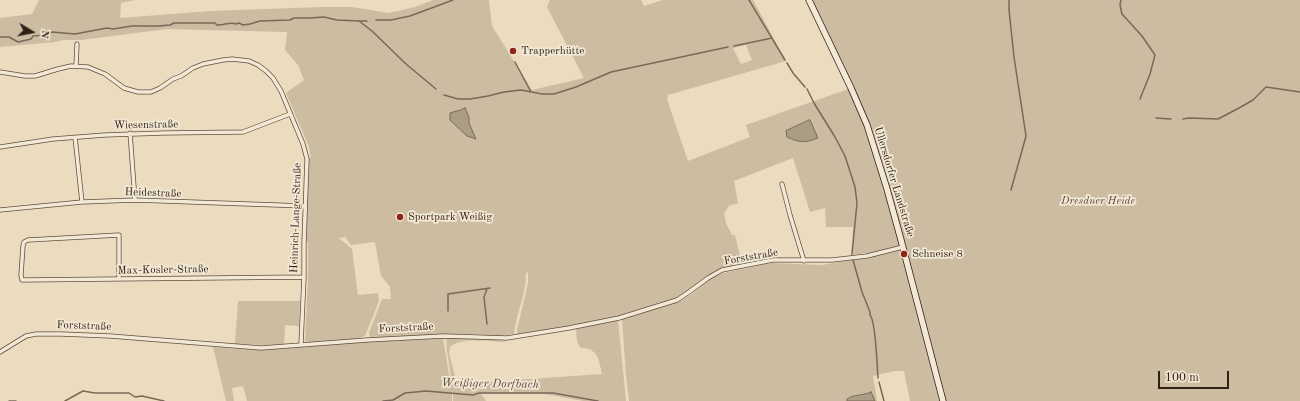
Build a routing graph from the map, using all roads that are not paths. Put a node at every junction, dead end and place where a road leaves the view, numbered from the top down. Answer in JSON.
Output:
{"nodes":[{"id":1,"x":809,"y":0,"type":"edge"},
{"id":2,"x":77,"y":44,"type":"dead end"},
{"id":3,"x":76,"y":66,"type":"junction"},
{"id":4,"x":0,"y":72,"type":"edge"},
{"id":5,"x":290,"y":114,"type":"junction"},
{"id":6,"x":130,"y":133,"type":"junction"},
{"id":7,"x":75,"y":137,"type":"junction"},
{"id":8,"x":0,"y":147,"type":"edge"},
{"id":9,"x":782,"y":184,"type":"dead end"},
{"id":10,"x":135,"y":200,"type":"junction"},
{"id":11,"x":82,"y":202,"type":"junction"},
{"id":12,"x":305,"y":206,"type":"junction"},
{"id":13,"x":0,"y":210,"type":"edge"},
{"id":14,"x":903,"y":247,"type":"junction"},
{"id":15,"x":804,"y":261,"type":"junction"},
{"id":16,"x":304,"y":277,"type":"junction"},
{"id":17,"x":119,"y":279,"type":"junction"},
{"id":18,"x":301,"y":344,"type":"junction"},
{"id":19,"x":0,"y":352,"type":"edge"},
{"id":20,"x":943,"y":401,"type":"edge"}],
"edges":[{"from":1,"to":14,"type":"main road","name":"Ullersdorfer Landstraße"},
{"from":2,"to":3,"type":"street"},
{"from":3,"to":4,"type":"street","name":"Heinrich-Lange-Straße"},
{"from":3,"to":5,"type":"street","name":"Heinrich-Lange-Straße"},
{"from":5,"to":6,"type":"street","name":"Wiesenstraße"},
{"from":5,"to":12,"type":"street","name":"Heinrich-Lange-Straße"},
{"from":6,"to":7,"type":"street","name":"Wiesenstraße"},
{"from":6,"to":10,"type":"street"},
{"from":7,"to":8,"type":"street","name":"Wiesenstraße"},
{"from":7,"to":11,"type":"street"},
{"from":9,"to":15,"type":"street"},
{"from":10,"to":11,"type":"street","name":"Heidestraße"},
{"from":10,"to":12,"type":"street","name":"Heidestraße"},
{"from":11,"to":13,"type":"street","name":"Heidestraße"},
{"from":12,"to":16,"type":"street","name":"Heinrich-Lange-Straße"},
{"from":14,"to":15,"type":"street","name":"Forststraße"},
{"from":14,"to":20,"type":"main road","name":"Ullersdorfer Landstraße"},
{"from":15,"to":18,"type":"street","name":"Forststraße"},
{"from":16,"to":17,"type":"street","name":"Max-Kosler-Straße"},
{"from":16,"to":18,"type":"street","name":"Heinrich-Lange-Straße"},
{"from":17,"to":17,"type":"street","name":"Max-Kosler-Straße"},
{"from":18,"to":19,"type":"street","name":"Forststraße"}]}
